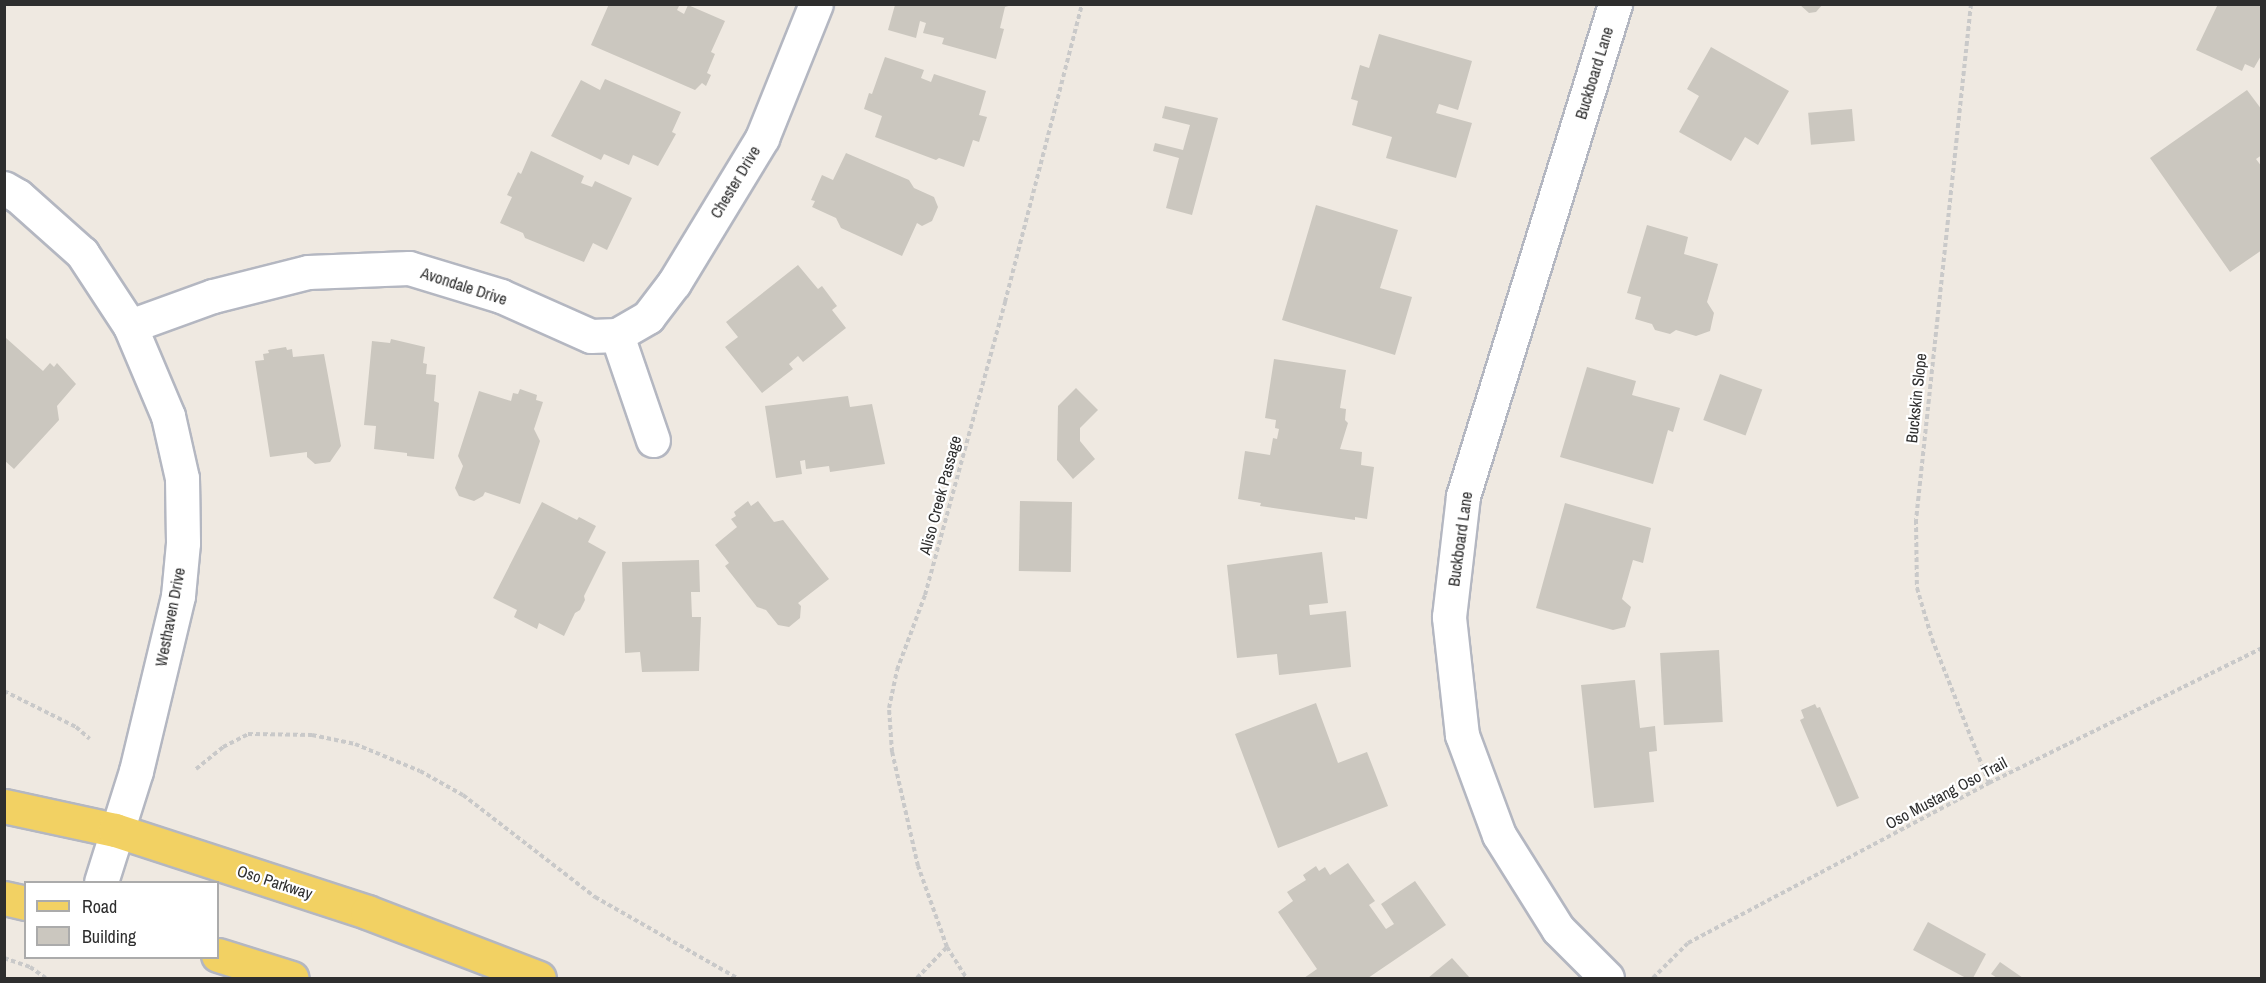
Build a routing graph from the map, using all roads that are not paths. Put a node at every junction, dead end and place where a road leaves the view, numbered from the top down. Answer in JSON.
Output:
{"nodes":[{"id":1,"x":816,"y":4,"type":"edge"},
{"id":2,"x":1615,"y":4,"type":"edge"},
{"id":3,"x":4,"y":188,"type":"edge"},
{"id":4,"x":130,"y":326,"type":"junction"},
{"id":5,"x":617,"y":335,"type":"junction"},
{"id":6,"x":652,"y":440,"type":"dead end"},
{"id":7,"x":4,"y":806,"type":"edge"},
{"id":8,"x":115,"y":830,"type":"junction"},
{"id":9,"x":101,"y":881,"type":"edge"},
{"id":10,"x":4,"y":898,"type":"edge"},
{"id":11,"x":24,"y":903,"type":"edge"},
{"id":12,"x":219,"y":955,"type":"edge"},
{"id":13,"x":292,"y":978,"type":"edge"},
{"id":14,"x":539,"y":978,"type":"edge"},
{"id":15,"x":1607,"y":978,"type":"edge"}],
"edges":[{"from":1,"to":5,"type":"street","name":"Chester Drive"},
{"from":2,"to":15,"type":"street","name":"Buckboard Lane"},
{"from":3,"to":4,"type":"street","name":"Westhaven Drive"},
{"from":4,"to":5,"type":"street","name":"Avondale Drive"},
{"from":4,"to":8,"type":"street","name":"Westhaven Drive"},
{"from":5,"to":6,"type":"street"},
{"from":7,"to":8,"type":"main road","name":"Oso Parkway"},
{"from":8,"to":9,"type":"street","name":"Westhaven Drive"},
{"from":8,"to":14,"type":"main road","name":"Oso Parkway"},
{"from":10,"to":11,"type":"main road"},
{"from":12,"to":13,"type":"main road"}]}
